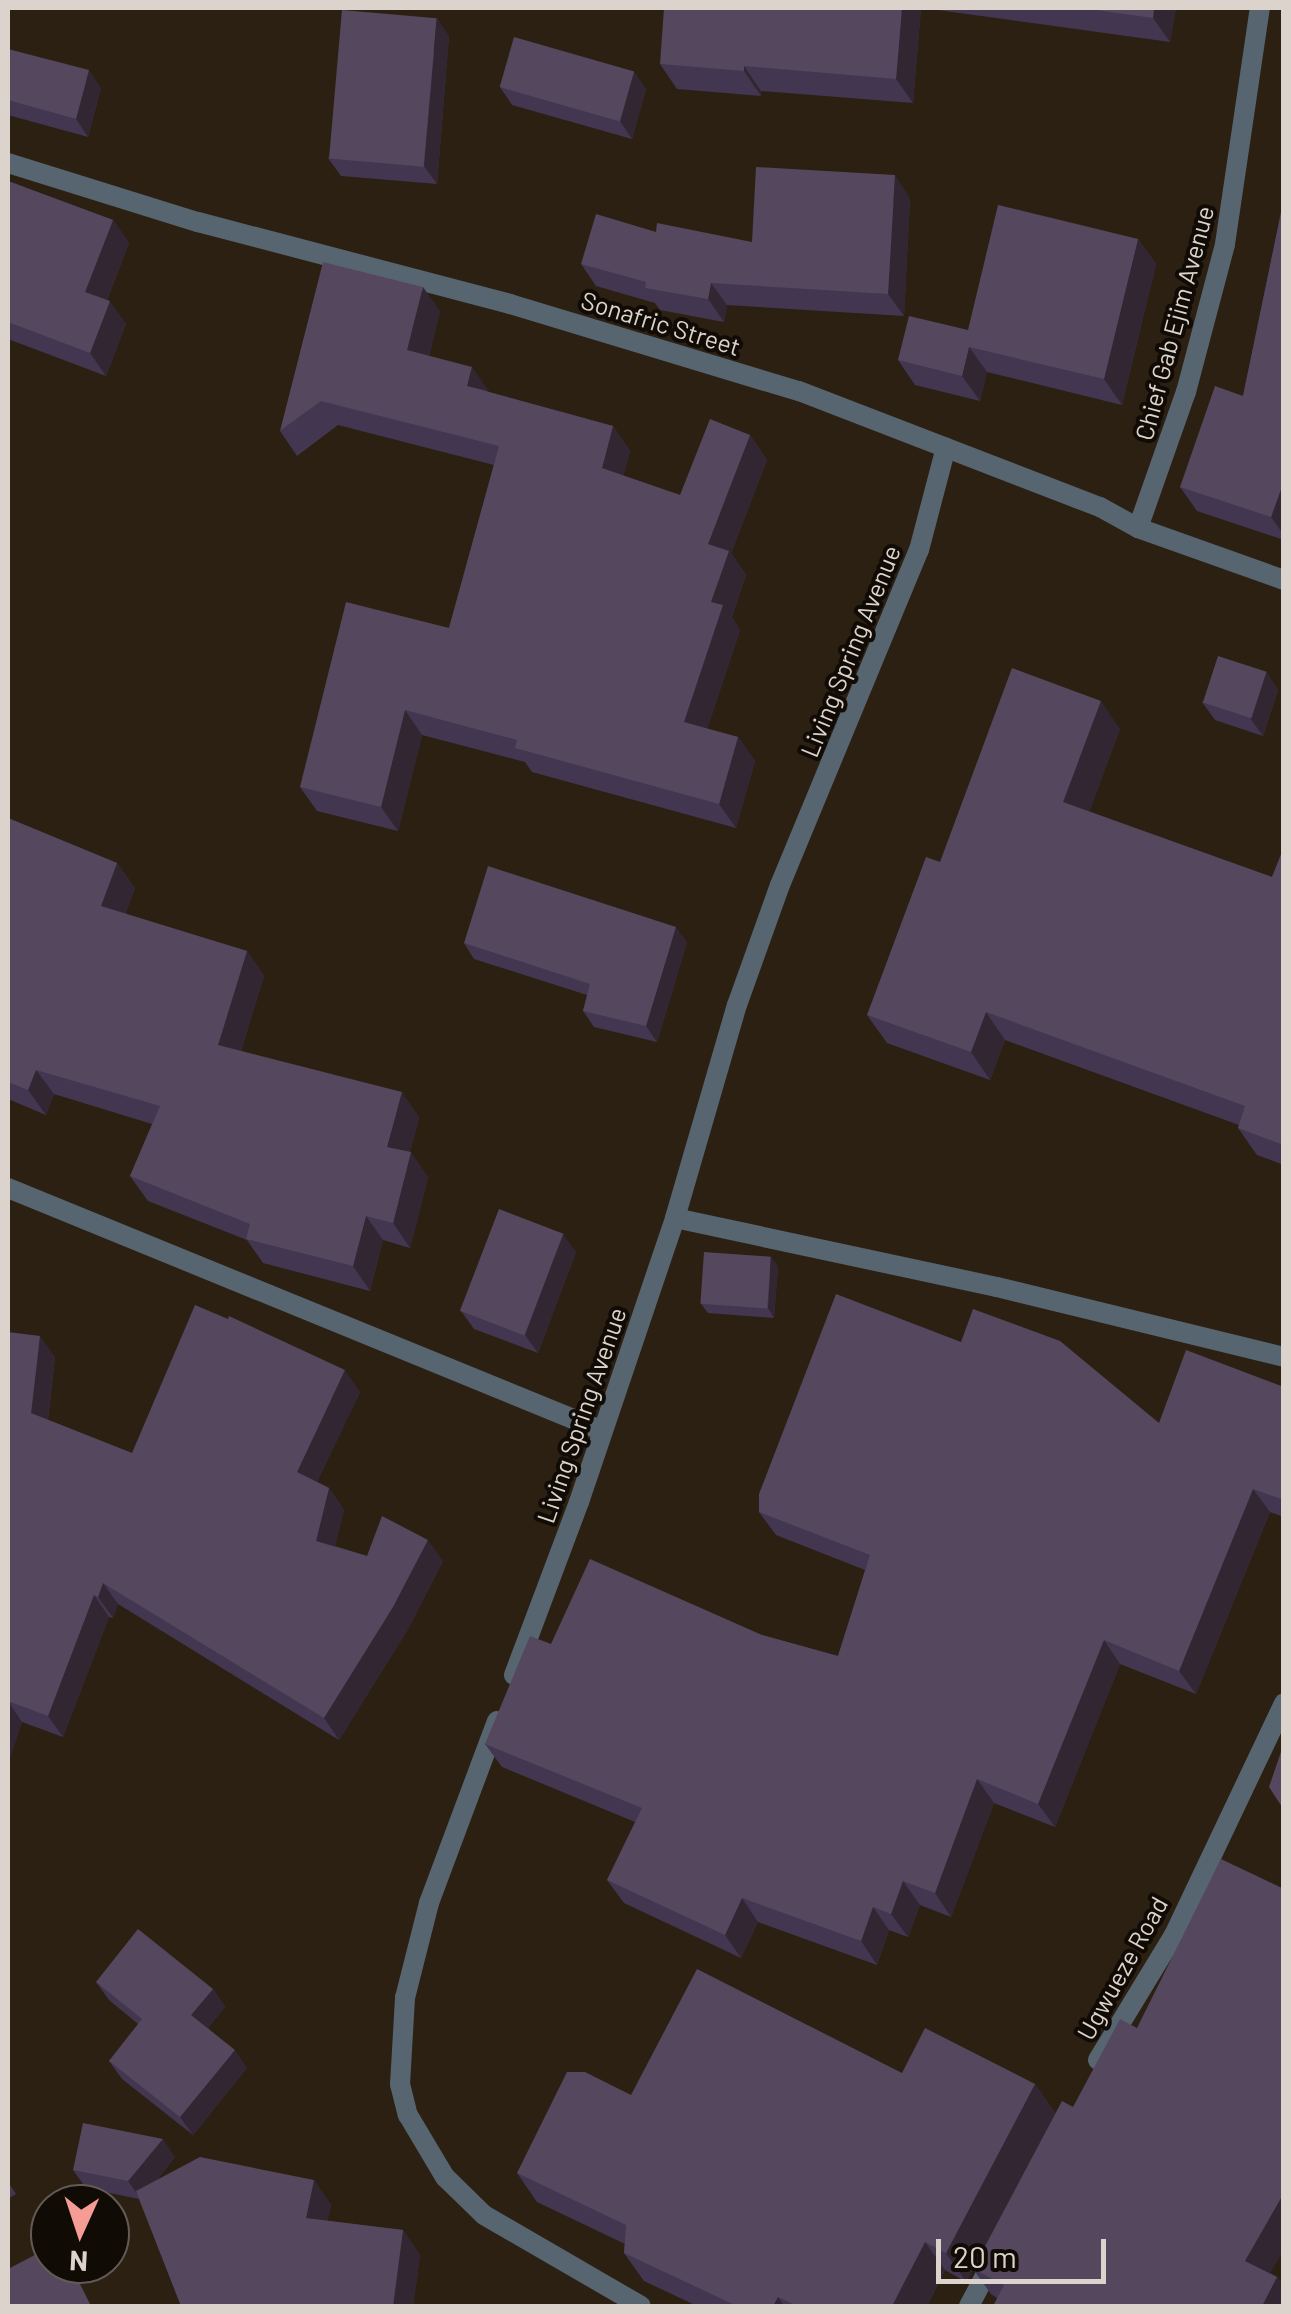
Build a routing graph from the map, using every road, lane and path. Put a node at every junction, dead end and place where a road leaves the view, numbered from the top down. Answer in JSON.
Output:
{"nodes":[{"id":1,"x":1260,"y":8,"type":"edge"},
{"id":2,"x":8,"y":163,"type":"edge"},
{"id":3,"x":946,"y":447,"type":"junction"},
{"id":4,"x":1138,"y":528,"type":"junction"},
{"id":5,"x":1284,"y":580,"type":"edge"},
{"id":6,"x":8,"y":1188,"type":"edge"},
{"id":7,"x":675,"y":1218,"type":"junction"},
{"id":8,"x":1284,"y":1357,"type":"edge"},
{"id":9,"x":600,"y":1430,"type":"junction"},
{"id":10,"x":1284,"y":1703,"type":"edge"},
{"id":11,"x":1092,"y":2072,"type":"edge"},
{"id":12,"x":1004,"y":2240,"type":"edge"},
{"id":13,"x":641,"y":2306,"type":"edge"},
{"id":14,"x":969,"y":2306,"type":"edge"}],
"edges":[{"from":1,"to":4,"type":"street","name":"Chief Gab Ejim Avenue"},
{"from":2,"to":3,"type":"street","name":"Sonafric Street"},
{"from":3,"to":4,"type":"street","name":"Sonafric Street"},
{"from":3,"to":7,"type":"street","name":"Living Spring Avenue"},
{"from":4,"to":5,"type":"street","name":"Sonafric Street"},
{"from":6,"to":9,"type":"street"},
{"from":7,"to":8,"type":"street"},
{"from":7,"to":9,"type":"street","name":"Living Spring Avenue"},
{"from":9,"to":13,"type":"street","name":"Living Spring Avenue"},
{"from":10,"to":11,"type":"street","name":"Ugwueze Road"},
{"from":12,"to":14,"type":"street"}]}
